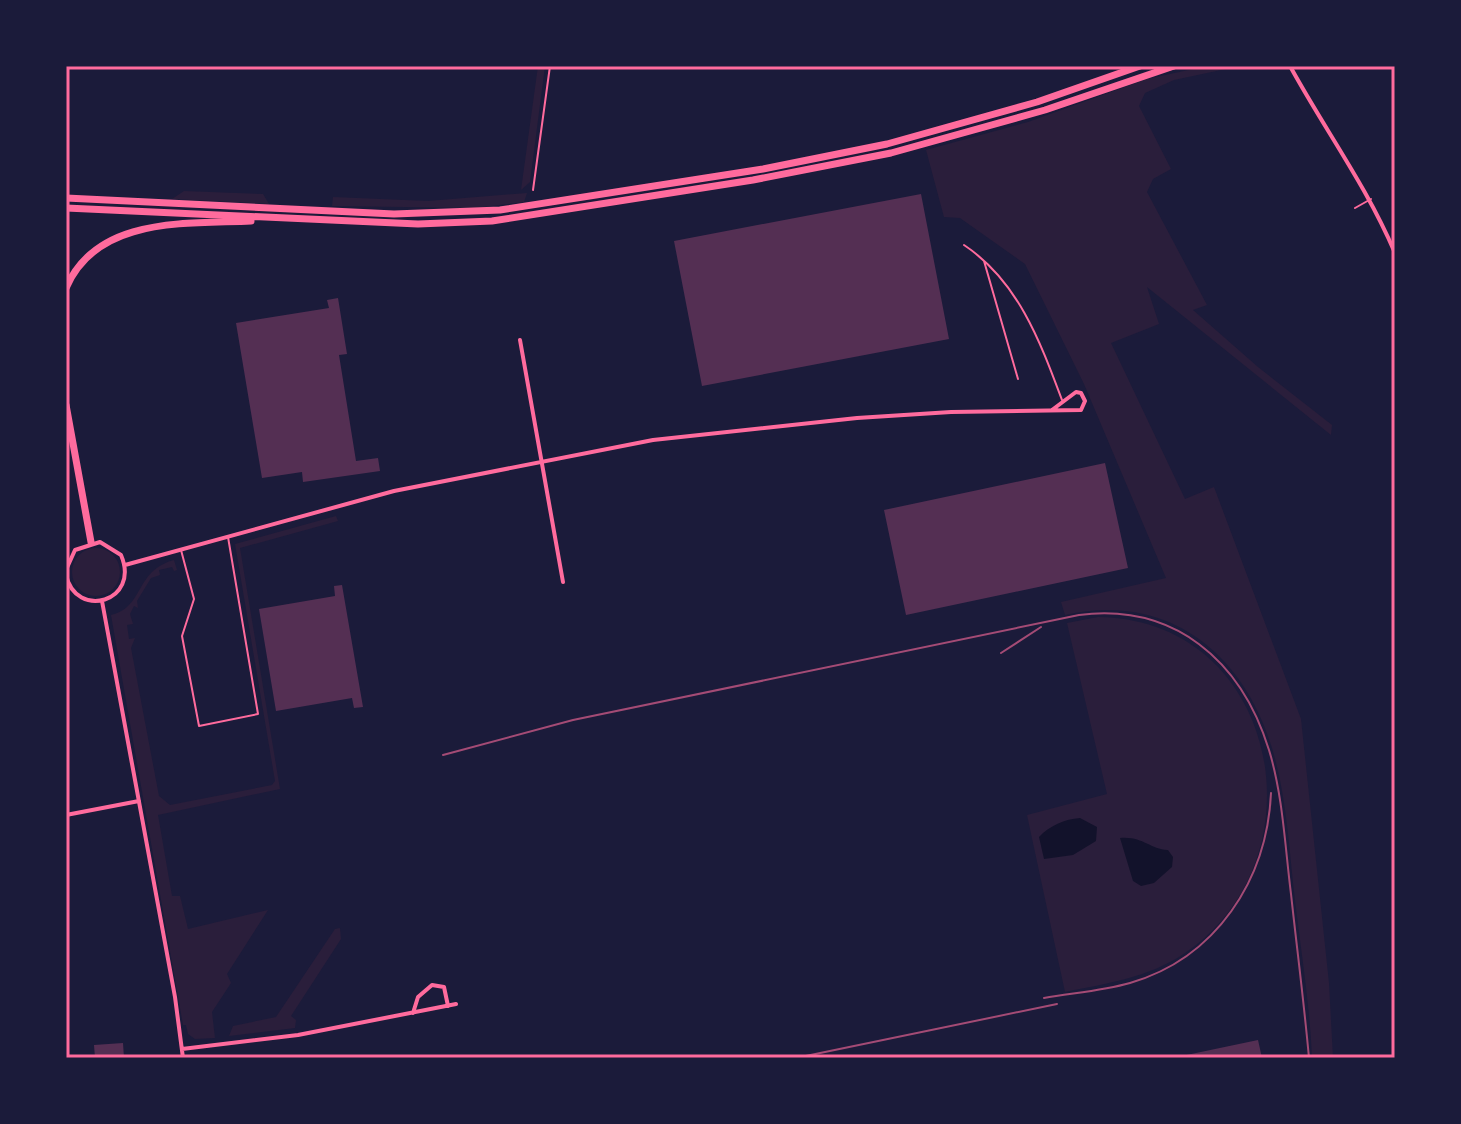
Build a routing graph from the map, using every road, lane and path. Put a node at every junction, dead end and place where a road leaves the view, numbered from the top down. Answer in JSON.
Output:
{"nodes":[{"id":1,"x":550,"y":66,"type":"edge"},
{"id":2,"x":1174,"y":66,"type":"edge"},
{"id":3,"x":1290,"y":66,"type":"edge"},
{"id":4,"x":1139,"y":67,"type":"edge"},
{"id":5,"x":533,"y":190,"type":"dead end"},
{"id":6,"x":66,"y":198,"type":"edge"},
{"id":7,"x":1371,"y":199,"type":"junction"},
{"id":8,"x":66,"y":208,"type":"edge"},
{"id":9,"x":1355,"y":208,"type":"dead end"},
{"id":10,"x":293,"y":219,"type":"junction"},
{"id":11,"x":964,"y":245,"type":"dead end"},
{"id":12,"x":1395,"y":253,"type":"edge"},
{"id":13,"x":983,"y":259,"type":"junction"},
{"id":14,"x":1395,"y":276,"type":"edge"},
{"id":15,"x":1395,"y":285,"type":"edge"},
{"id":16,"x":66,"y":288,"type":"edge"},
{"id":17,"x":520,"y":340,"type":"dead end"},
{"id":18,"x":1018,"y":379,"type":"dead end"},
{"id":19,"x":1062,"y":401,"type":"junction"},
{"id":20,"x":66,"y":405,"type":"edge"},
{"id":21,"x":1052,"y":410,"type":"junction"},
{"id":22,"x":542,"y":460,"type":"junction"},
{"id":23,"x":228,"y":536,"type":"junction"},
{"id":24,"x":91,"y":542,"type":"junction"},
{"id":25,"x":181,"y":548,"type":"junction"},
{"id":26,"x":125,"y":565,"type":"junction"},
{"id":27,"x":66,"y":572,"type":"edge"},
{"id":28,"x":563,"y":582,"type":"dead end"},
{"id":29,"x":67,"y":583,"type":"edge"},
{"id":30,"x":102,"y":601,"type":"junction"},
{"id":31,"x":139,"y":801,"type":"junction"},
{"id":32,"x":66,"y":815,"type":"edge"},
{"id":33,"x":456,"y":1004,"type":"dead end"},
{"id":34,"x":448,"y":1006,"type":"junction"},
{"id":35,"x":413,"y":1013,"type":"junction"},
{"id":36,"x":182,"y":1049,"type":"junction"},
{"id":37,"x":183,"y":1058,"type":"edge"}],
"edges":[{"from":1,"to":5,"type":"path"},
{"from":2,"to":10,"type":"highway"},
{"from":3,"to":7,"type":"street"},
{"from":4,"to":6,"type":"highway"},
{"from":7,"to":9,"type":"lane"},
{"from":7,"to":12,"type":"street"},
{"from":8,"to":10,"type":"highway"},
{"from":10,"to":16,"type":"highway"},
{"from":11,"to":13,"type":"lane"},
{"from":13,"to":18,"type":"lane"},
{"from":13,"to":19,"type":"lane"},
{"from":14,"to":15,"type":"street"},
{"from":17,"to":22,"type":"street"},
{"from":19,"to":21,"type":"street"},
{"from":19,"to":21,"type":"street"},
{"from":20,"to":24,"type":"highway"},
{"from":21,"to":22,"type":"street"},
{"from":22,"to":23,"type":"street"},
{"from":22,"to":28,"type":"street"},
{"from":23,"to":25,"type":"street"},
{"from":23,"to":25,"type":"lane"},
{"from":24,"to":26,"type":"street"},
{"from":24,"to":27,"type":"street"},
{"from":25,"to":26,"type":"street"},
{"from":26,"to":30,"type":"street"},
{"from":27,"to":29,"type":"street"},
{"from":29,"to":30,"type":"street"},
{"from":30,"to":31,"type":"street"},
{"from":31,"to":32,"type":"street"},
{"from":31,"to":36,"type":"street"},
{"from":33,"to":34,"type":"street"},
{"from":34,"to":35,"type":"street"},
{"from":34,"to":35,"type":"street"},
{"from":35,"to":36,"type":"street"},
{"from":36,"to":37,"type":"street"}]}
